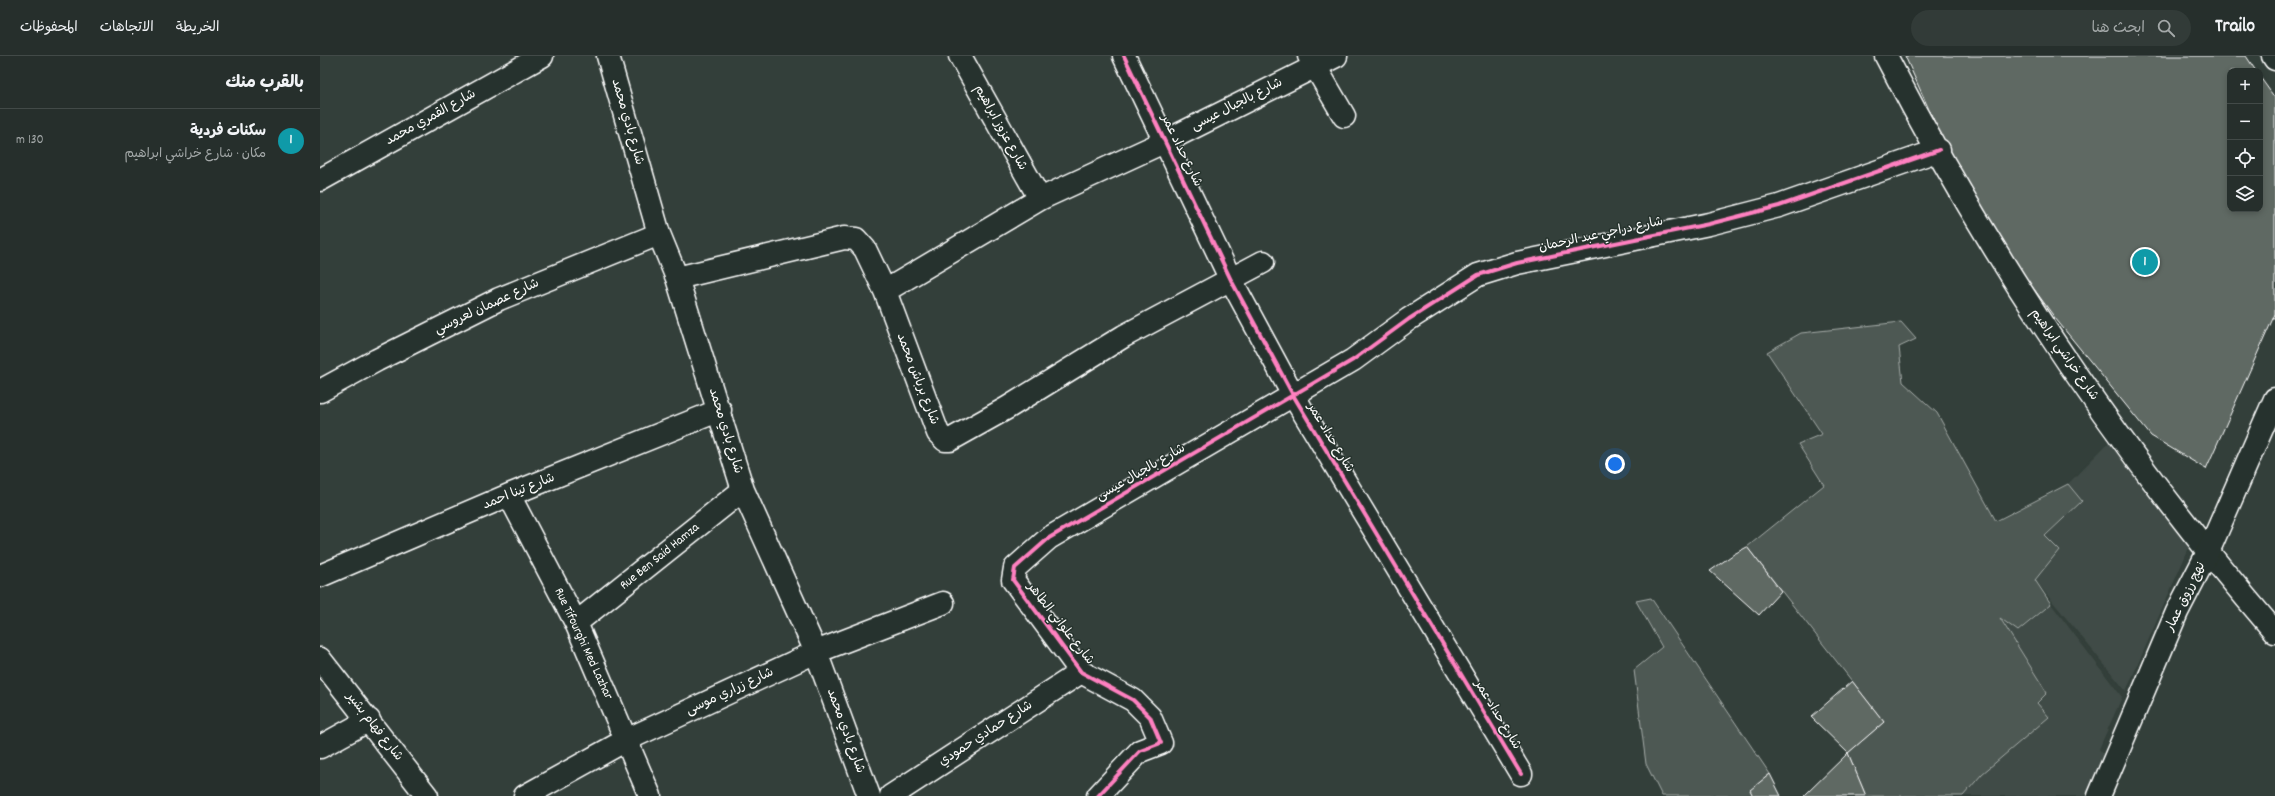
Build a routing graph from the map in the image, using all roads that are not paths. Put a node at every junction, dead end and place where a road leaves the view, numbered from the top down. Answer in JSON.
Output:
{"nodes":[{"id":1,"x":542,"y":56,"type":"edge"},
{"id":2,"x":608,"y":56,"type":"edge"},
{"id":3,"x":960,"y":56,"type":"edge"},
{"id":4,"x":1124,"y":56,"type":"edge"},
{"id":5,"x":1336,"y":56,"type":"edge"},
{"id":6,"x":1886,"y":56,"type":"edge"},
{"id":7,"x":2273,"y":56,"type":"edge"},
{"id":8,"x":2275,"y":59,"type":"edge"},
{"id":9,"x":1312,"y":61,"type":"edge"},
{"id":10,"x":1344,"y":116,"type":"dead end"},
{"id":11,"x":1166,"y":141,"type":"junction"},
{"id":12,"x":1939,"y":150,"type":"junction"},
{"id":13,"x":320,"y":180,"type":"edge"},
{"id":14,"x":1040,"y":199,"type":"junction"},
{"id":15,"x":659,"y":234,"type":"junction"},
{"id":16,"x":1263,"y":262,"type":"dead end"},
{"id":17,"x":677,"y":278,"type":"junction"},
{"id":18,"x":1232,"y":280,"type":"junction"},
{"id":19,"x":885,"y":291,"type":"junction"},
{"id":20,"x":320,"y":391,"type":"edge"},
{"id":21,"x":1293,"y":395,"type":"junction"},
{"id":22,"x":2275,"y":399,"type":"edge"},
{"id":23,"x":720,"y":410,"type":"junction"},
{"id":24,"x":743,"y":490,"type":"junction"},
{"id":25,"x":509,"y":496,"type":"junction"},
{"id":26,"x":2208,"y":552,"type":"junction"},
{"id":27,"x":320,"y":576,"type":"edge"},
{"id":28,"x":1013,"y":580,"type":"joint"},
{"id":29,"x":943,"y":603,"type":"dead end"},
{"id":30,"x":576,"y":623,"type":"junction"},
{"id":31,"x":2275,"y":632,"type":"edge"},
{"id":32,"x":816,"y":652,"type":"junction"},
{"id":33,"x":320,"y":659,"type":"edge"},
{"id":34,"x":1081,"y":672,"type":"junction"},
{"id":35,"x":369,"y":720,"type":"junction"},
{"id":36,"x":626,"y":740,"type":"junction"},
{"id":37,"x":320,"y":747,"type":"edge"},
{"id":38,"x":1521,"y":774,"type":"dead end"},
{"id":39,"x":427,"y":796,"type":"edge"},
{"id":40,"x":525,"y":796,"type":"edge"},
{"id":41,"x":650,"y":796,"type":"edge"},
{"id":42,"x":869,"y":796,"type":"edge"},
{"id":43,"x":891,"y":796,"type":"edge"},
{"id":44,"x":1098,"y":796,"type":"edge"},
{"id":45,"x":2099,"y":796,"type":"edge"}],
"edges":[{"from":1,"to":13,"type":"street","name":"شارع القمري محمد"},
{"from":2,"to":15,"type":"street","name":"شارع بادي محمد"},
{"from":3,"to":14,"type":"street","name":"شارع عزوز ابراهيم"},
{"from":4,"to":11,"type":"street","name":"شارع حداد عمر"},
{"from":5,"to":9,"type":"street","name":"شارع بالجبال عيسى"},
{"from":6,"to":12,"type":"street","name":"شارع خراشي ابراهيم"},
{"from":7,"to":8,"type":"street"},
{"from":9,"to":10,"type":"street"},
{"from":9,"to":11,"type":"street","name":"شارع بالجبال عيسى"},
{"from":11,"to":14,"type":"street","name":"شارع بالجبال عيسى"},
{"from":11,"to":18,"type":"street","name":"شارع حداد عمر"},
{"from":12,"to":21,"type":"street","name":"شارع دراجي عبد الرحمان"},
{"from":12,"to":26,"type":"street","name":"شارع خراشي ابراهيم"},
{"from":14,"to":19,"type":"street","name":"شارع بالجبال عيسى"},
{"from":15,"to":17,"type":"street","name":"شارع بادي محمد"},
{"from":15,"to":20,"type":"street","name":"شارع عصمان لعروسي"},
{"from":16,"to":18,"type":"street","name":"شارع برباش محمد"},
{"from":17,"to":19,"type":"street","name":"شارع برباش محمد"},
{"from":17,"to":23,"type":"street","name":"شارع بادي محمد"},
{"from":18,"to":19,"type":"street","name":"شارع برباش محمد"},
{"from":18,"to":21,"type":"street","name":"شارع حداد عمر"},
{"from":21,"to":28,"type":"street","name":"شارع بالجبال عيسى"},
{"from":21,"to":38,"type":"street","name":"شارع حداد عمر"},
{"from":22,"to":26,"type":"street","name":"نهج رزوق عمار"},
{"from":23,"to":24,"type":"street","name":"شارع بادي محمد"},
{"from":23,"to":25,"type":"street","name":"شارع تينا احمد"},
{"from":24,"to":30,"type":"street","name":"Rue Ben Said Hamza"},
{"from":24,"to":32,"type":"street","name":"شارع بادي محمد"},
{"from":25,"to":27,"type":"street","name":"شارع تينا احمد"},
{"from":25,"to":30,"type":"street","name":"Rue Tifourghi Med Lazhar"},
{"from":26,"to":31,"type":"street","name":"شارع خراشي ابراهيم"},
{"from":26,"to":45,"type":"street","name":"نهج رزوق عمار"},
{"from":28,"to":34,"type":"street","name":"شارع علواني الطاهر"},
{"from":29,"to":32,"type":"street","name":"شارع زراري موسى"},
{"from":30,"to":36,"type":"street","name":"Rue Tifourghi Med Lazhar"},
{"from":32,"to":36,"type":"street","name":"شارع زراري موسى"},
{"from":32,"to":42,"type":"street","name":"شارع بادي محمد"},
{"from":33,"to":35,"type":"street","name":"شارع فهام بشير"},
{"from":34,"to":43,"type":"street","name":"شارع حمادي حمودي"},
{"from":34,"to":44,"type":"street","name":"شارع علواني الطاهر"},
{"from":35,"to":37,"type":"street"},
{"from":35,"to":39,"type":"street","name":"شارع فهام بشير"},
{"from":36,"to":40,"type":"street","name":"شارع زراري موسى"},
{"from":36,"to":41,"type":"street","name":"Rue Tifourghi Med Lazhar"}]}
